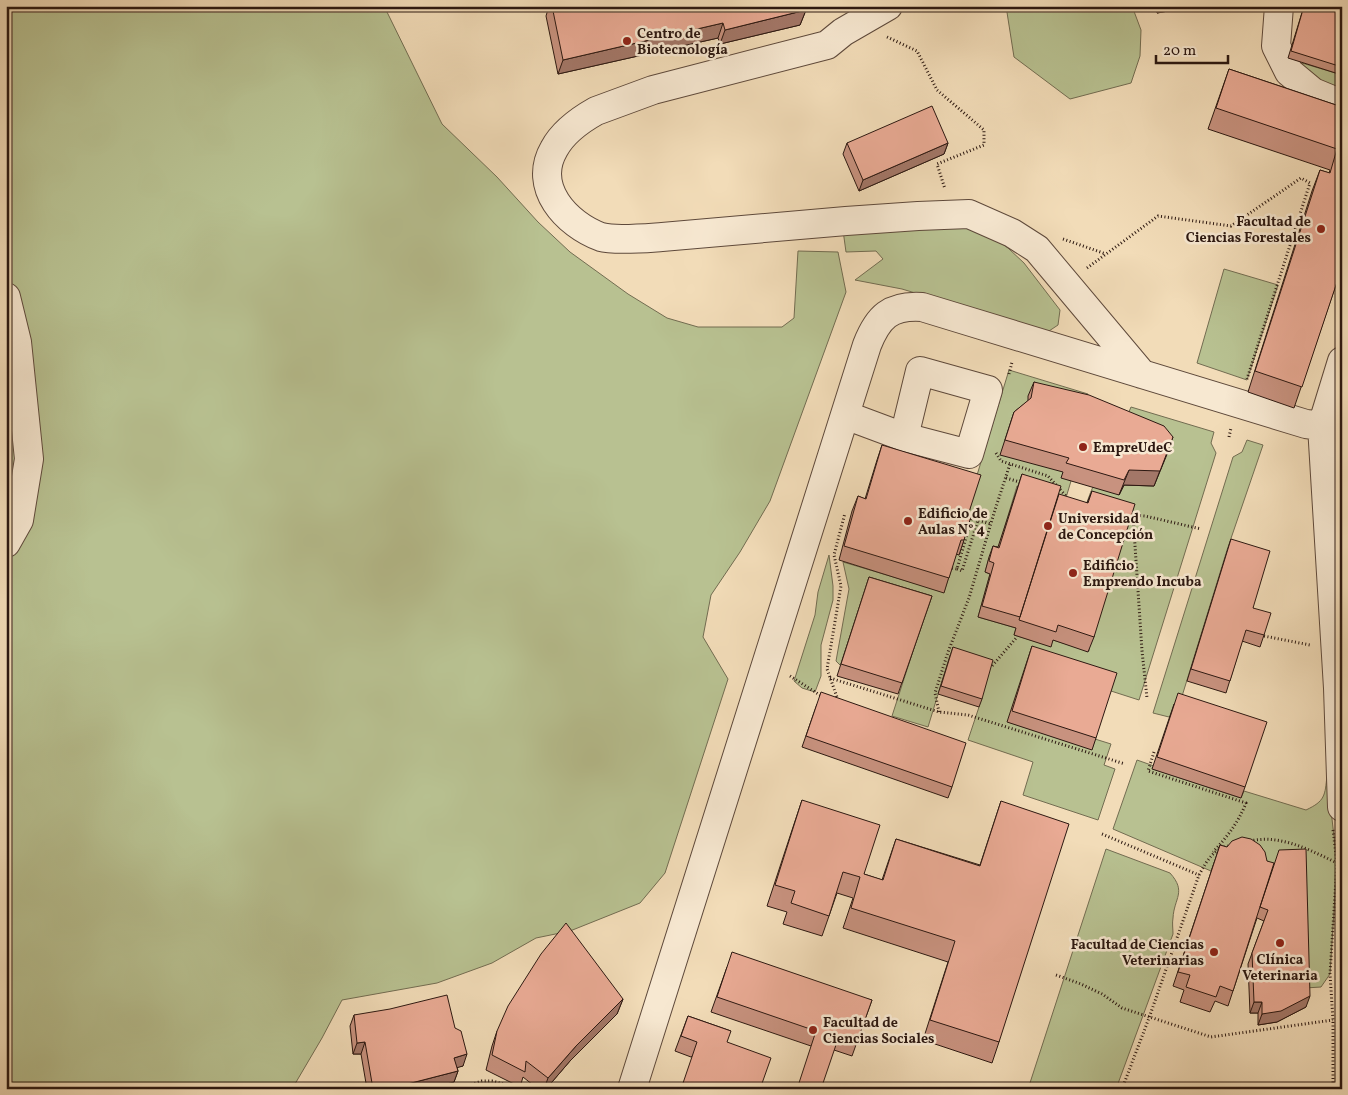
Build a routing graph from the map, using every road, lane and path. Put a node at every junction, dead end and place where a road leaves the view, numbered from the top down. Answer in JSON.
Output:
{"nodes":[{"id":1,"x":888,"y":6,"type":"edge"},
{"id":2,"x":1279,"y":6,"type":"edge"},
{"id":3,"x":917,"y":51,"type":"dead end"},
{"id":4,"x":1342,"y":104,"type":"edge"},
{"id":5,"x":947,"y":196,"type":"dead end"},
{"id":6,"x":1084,"y":271,"type":"dead end"},
{"id":7,"x":6,"y":297,"type":"edge"},
{"id":8,"x":1342,"y":361,"type":"edge"},
{"id":9,"x":1021,"y":365,"type":"dead end"},
{"id":10,"x":1142,"y":374,"type":"junction"},
{"id":11,"x":1007,"y":380,"type":"dead end"},
{"id":12,"x":1239,"y":402,"type":"junction"},
{"id":13,"x":845,"y":415,"type":"junction"},
{"id":14,"x":1322,"y":426,"type":"junction"},
{"id":15,"x":1229,"y":437,"type":"dead end"},
{"id":16,"x":904,"y":438,"type":"dead end"},
{"id":17,"x":993,"y":448,"type":"dead end"},
{"id":18,"x":1010,"y":464,"type":"junction"},
{"id":19,"x":1006,"y":478,"type":"junction"},
{"id":20,"x":1032,"y":486,"type":"edge"},
{"id":21,"x":1058,"y":494,"type":"edge"},
{"id":22,"x":969,"y":512,"type":"edge"},
{"id":23,"x":1124,"y":512,"type":"edge"},
{"id":24,"x":845,"y":513,"type":"dead end"},
{"id":25,"x":1133,"y":515,"type":"junction"},
{"id":26,"x":991,"y":524,"type":"junction"},
{"id":27,"x":1201,"y":529,"type":"dead end"},
{"id":28,"x":6,"y":542,"type":"edge"},
{"id":29,"x":980,"y":563,"type":"junction"},
{"id":30,"x":986,"y":565,"type":"dead end"},
{"id":31,"x":952,"y":568,"type":"edge"},
{"id":32,"x":957,"y":569,"type":"junction"},
{"id":33,"x":1264,"y":636,"type":"edge"},
{"id":34,"x":1017,"y":637,"type":"dead end"},
{"id":35,"x":1318,"y":647,"type":"dead end"},
{"id":36,"x":948,"y":652,"type":"junction"},
{"id":37,"x":957,"y":654,"type":"edge"},
{"id":38,"x":767,"y":662,"type":"junction"},
{"id":39,"x":983,"y":663,"type":"edge"},
{"id":40,"x":830,"y":678,"type":"junction"},
{"id":41,"x":824,"y":698,"type":"edge"},
{"id":42,"x":1147,"y":698,"type":"dead end"},
{"id":43,"x":840,"y":708,"type":"edge"},
{"id":44,"x":939,"y":712,"type":"junction"},
{"id":45,"x":1154,"y":752,"type":"dead end"},
{"id":46,"x":1125,"y":764,"type":"dead end"},
{"id":47,"x":1341,"y":778,"type":"edge"},
{"id":48,"x":1337,"y":815,"type":"edge"},
{"id":49,"x":1102,"y":834,"type":"dead end"},
{"id":50,"x":1242,"y":842,"type":"edge"},
{"id":51,"x":1234,"y":844,"type":"edge"},
{"id":52,"x":1211,"y":855,"type":"junction"},
{"id":53,"x":1337,"y":863,"type":"junction"},
{"id":54,"x":1199,"y":875,"type":"junction"},
{"id":55,"x":1056,"y":975,"type":"dead end"},
{"id":56,"x":1149,"y":1018,"type":"junction"},
{"id":57,"x":1333,"y":1020,"type":"junction"},
{"id":58,"x":505,"y":1084,"type":"junction"},
{"id":59,"x":458,"y":1089,"type":"edge"},
{"id":60,"x":504,"y":1089,"type":"edge"},
{"id":61,"x":523,"y":1089,"type":"edge"},
{"id":62,"x":632,"y":1089,"type":"edge"},
{"id":63,"x":1122,"y":1089,"type":"edge"},
{"id":64,"x":1334,"y":1089,"type":"edge"}],
"edges":[{"from":1,"to":10,"type":"street"},
{"from":2,"to":4,"type":"street"},
{"from":3,"to":5,"type":"path"},
{"from":6,"to":12,"type":"path"},
{"from":7,"to":28,"type":"street"},
{"from":8,"to":14,"type":"street"},
{"from":9,"to":11,"type":"path"},
{"from":10,"to":12,"type":"street"},
{"from":10,"to":13,"type":"street"},
{"from":12,"to":14,"type":"street"},
{"from":12,"to":15,"type":"path"},
{"from":13,"to":16,"type":"street"},
{"from":13,"to":38,"type":"street"},
{"from":14,"to":47,"type":"street"},
{"from":17,"to":18,"type":"path"},
{"from":18,"to":19,"type":"path"},
{"from":18,"to":21,"type":"path"},
{"from":19,"to":20,"type":"path"},
{"from":19,"to":26,"type":"path"},
{"from":22,"to":32,"type":"path"},
{"from":23,"to":25,"type":"path"},
{"from":24,"to":40,"type":"path"},
{"from":25,"to":27,"type":"path"},
{"from":25,"to":42,"type":"path"},
{"from":26,"to":29,"type":"path"},
{"from":26,"to":32,"type":"path"},
{"from":29,"to":30,"type":"path"},
{"from":29,"to":36,"type":"path"},
{"from":31,"to":32,"type":"path"},
{"from":33,"to":35,"type":"path"},
{"from":34,"to":39,"type":"path"},
{"from":36,"to":37,"type":"path"},
{"from":36,"to":44,"type":"path"},
{"from":38,"to":41,"type":"path"},
{"from":38,"to":62,"type":"street"},
{"from":40,"to":43,"type":"path"},
{"from":40,"to":44,"type":"path"},
{"from":44,"to":46,"type":"path"},
{"from":45,"to":52,"type":"path"},
{"from":47,"to":48,"type":"street"},
{"from":48,"to":53,"type":"path"},
{"from":49,"to":54,"type":"path"},
{"from":50,"to":53,"type":"path"},
{"from":51,"to":52,"type":"path"},
{"from":52,"to":54,"type":"path"},
{"from":53,"to":57,"type":"path"},
{"from":54,"to":56,"type":"path"},
{"from":55,"to":56,"type":"path"},
{"from":56,"to":57,"type":"path"},
{"from":56,"to":63,"type":"path"},
{"from":57,"to":64,"type":"path"},
{"from":58,"to":59,"type":"path"},
{"from":58,"to":60,"type":"path"},
{"from":58,"to":61,"type":"path"}]}
